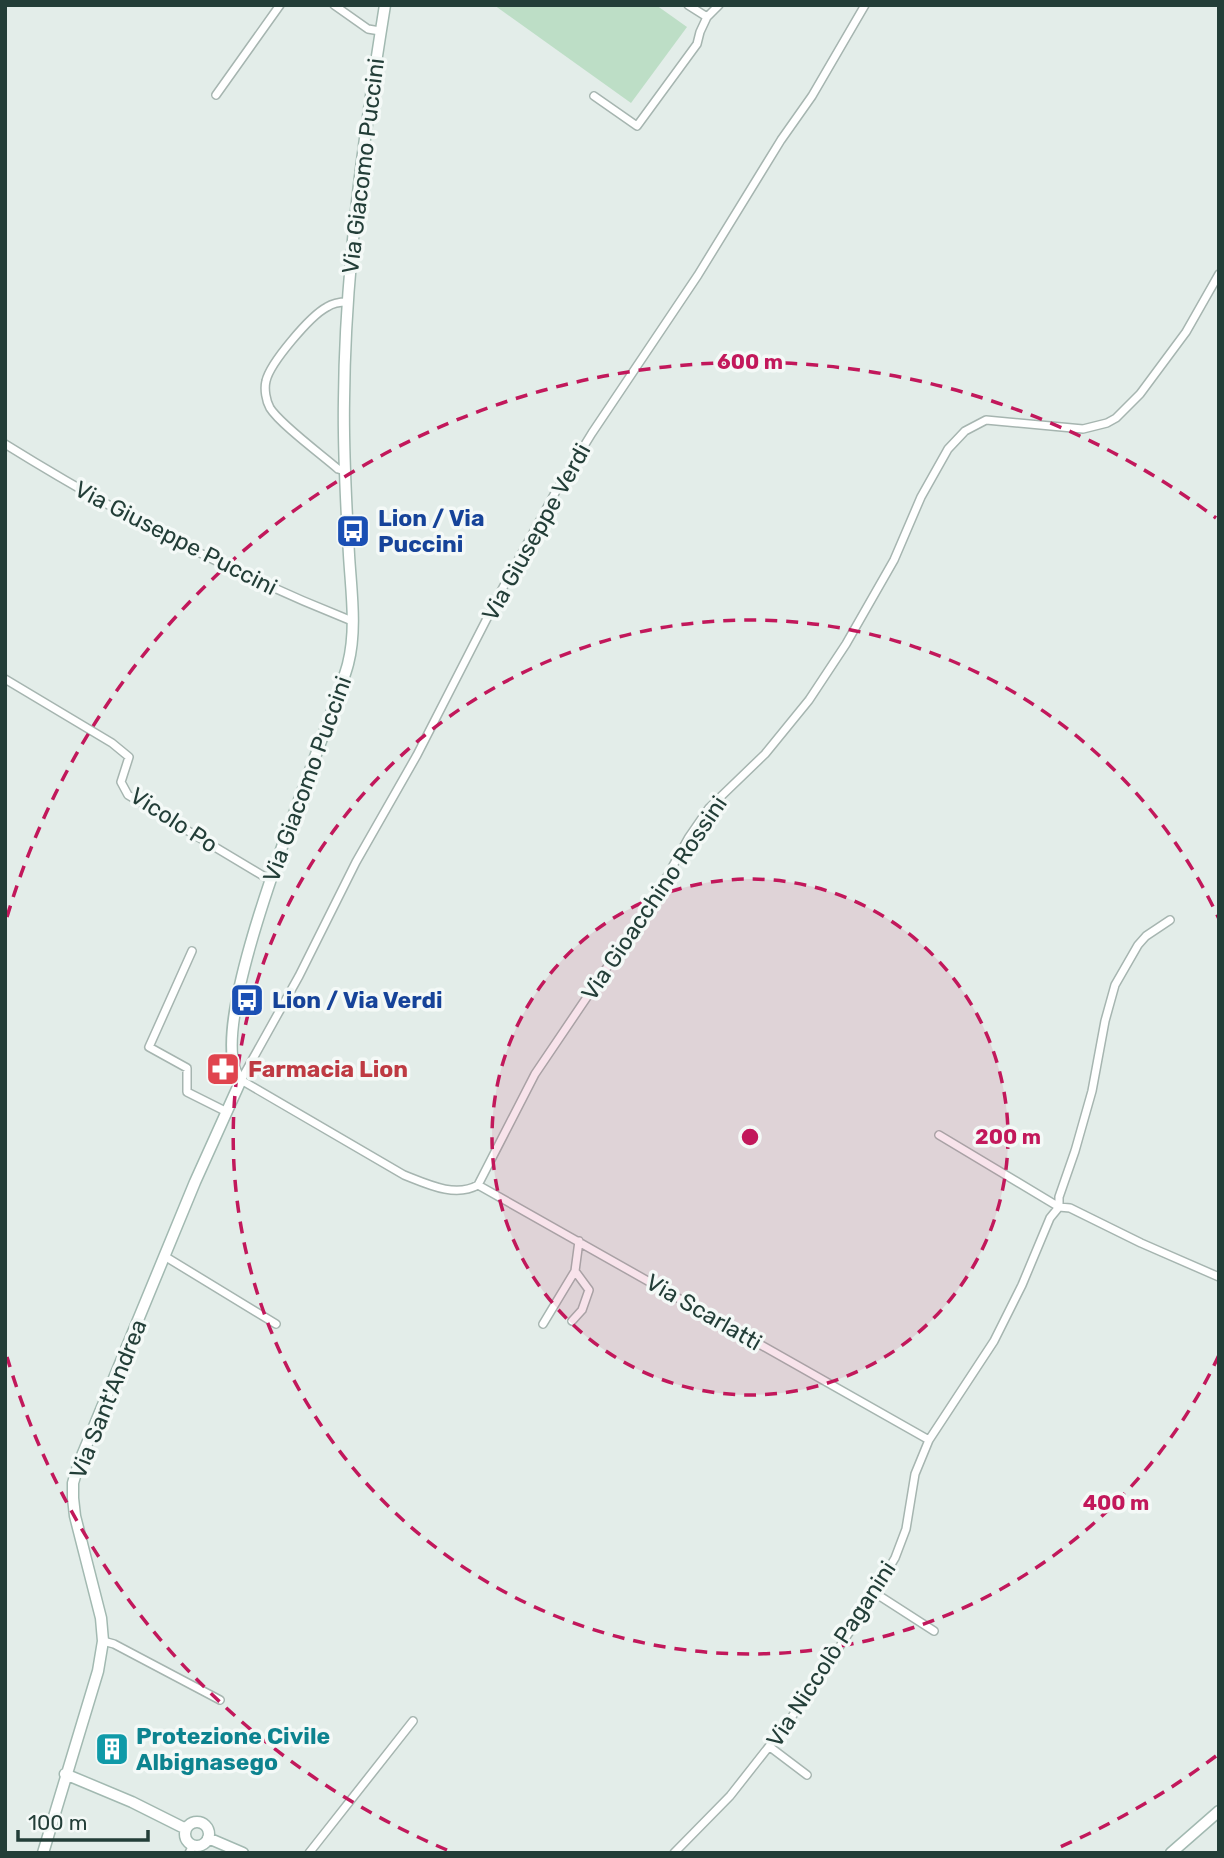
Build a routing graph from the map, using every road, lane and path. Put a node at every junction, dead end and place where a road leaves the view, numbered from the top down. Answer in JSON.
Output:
{"nodes":[{"id":1,"x":280,"y":5,"type":"edge"},
{"id":2,"x":334,"y":5,"type":"edge"},
{"id":3,"x":385,"y":5,"type":"edge"},
{"id":4,"x":688,"y":5,"type":"edge"},
{"id":5,"x":719,"y":5,"type":"edge"},
{"id":6,"x":864,"y":5,"type":"edge"},
{"id":7,"x":707,"y":18,"type":"junction"},
{"id":8,"x":380,"y":31,"type":"junction"},
{"id":9,"x":216,"y":95,"type":"dead end"},
{"id":10,"x":594,"y":96,"type":"dead end"},
{"id":11,"x":1219,"y":275,"type":"edge"},
{"id":12,"x":347,"y":302,"type":"junction"},
{"id":13,"x":5,"y":444,"type":"edge"},
{"id":14,"x":345,"y":471,"type":"junction"},
{"id":15,"x":352,"y":621,"type":"junction"},
{"id":16,"x":5,"y":679,"type":"edge"},
{"id":17,"x":270,"y":880,"type":"junction"},
{"id":18,"x":1170,"y":920,"type":"dead end"},
{"id":19,"x":192,"y":951,"type":"dead end"},
{"id":20,"x":242,"y":1080,"type":"junction"},
{"id":21,"x":227,"y":1112,"type":"junction"},
{"id":22,"x":939,"y":1135,"type":"dead end"},
{"id":23,"x":478,"y":1185,"type":"junction"},
{"id":24,"x":1059,"y":1207,"type":"junction"},
{"id":25,"x":579,"y":1241,"type":"junction"},
{"id":26,"x":166,"y":1257,"type":"junction"},
{"id":27,"x":575,"y":1271,"type":"junction"},
{"id":28,"x":1219,"y":1277,"type":"edge"},
{"id":29,"x":572,"y":1321,"type":"dead end"},
{"id":30,"x":276,"y":1324,"type":"dead end"},
{"id":31,"x":544,"y":1324,"type":"dead end"},
{"id":32,"x":929,"y":1440,"type":"junction"},
{"id":33,"x":875,"y":1593,"type":"junction"},
{"id":34,"x":934,"y":1631,"type":"dead end"},
{"id":35,"x":103,"y":1641,"type":"junction"},
{"id":36,"x":220,"y":1700,"type":"dead end"},
{"id":37,"x":413,"y":1721,"type":"dead end"},
{"id":38,"x":770,"y":1747,"type":"junction"},
{"id":39,"x":65,"y":1774,"type":"junction"},
{"id":40,"x":807,"y":1775,"type":"dead end"},
{"id":41,"x":1219,"y":1811,"type":"edge"},
{"id":42,"x":186,"y":1829,"type":"junction"},
{"id":43,"x":208,"y":1838,"type":"junction"},
{"id":44,"x":191,"y":1849,"type":"edge"},
{"id":45,"x":43,"y":1853,"type":"edge"},
{"id":46,"x":243,"y":1853,"type":"edge"},
{"id":47,"x":309,"y":1853,"type":"edge"},
{"id":48,"x":674,"y":1853,"type":"edge"},
{"id":49,"x":1171,"y":1853,"type":"edge"}],
"edges":[{"from":1,"to":9,"type":"street"},
{"from":2,"to":8,"type":"street","name":"Via Giacomo Puccini"},
{"from":3,"to":8,"type":"street","name":"Via Giacomo Puccini"},
{"from":4,"to":7,"type":"street"},
{"from":5,"to":7,"type":"street"},
{"from":6,"to":20,"type":"street","name":"Via Giuseppe Verdi"},
{"from":7,"to":10,"type":"street"},
{"from":8,"to":12,"type":"street","name":"Via Giacomo Puccini"},
{"from":11,"to":23,"type":"street","name":"Via Gioacchino Rossini"},
{"from":12,"to":14,"type":"street","name":"Via Giacomo Puccini"},
{"from":12,"to":14,"type":"street","name":"Via Giacomo Puccini"},
{"from":13,"to":15,"type":"street","name":"Via Giuseppe Puccini"},
{"from":14,"to":15,"type":"street","name":"Via Giacomo Puccini"},
{"from":15,"to":17,"type":"street","name":"Via Giacomo Puccini"},
{"from":16,"to":17,"type":"street","name":"Vicolo Po"},
{"from":17,"to":20,"type":"street","name":"Via Giacomo Puccini"},
{"from":18,"to":24,"type":"street","name":"Via Niccolò Paganini"},
{"from":19,"to":21,"type":"street"},
{"from":20,"to":21,"type":"street","name":"Via Sant'Andrea"},
{"from":20,"to":23,"type":"street"},
{"from":21,"to":26,"type":"street","name":"Via Sant'Andrea"},
{"from":22,"to":24,"type":"street"},
{"from":23,"to":25,"type":"street","name":"Via Scarlatti"},
{"from":24,"to":28,"type":"street"},
{"from":24,"to":32,"type":"street","name":"Via Niccolò Paganini"},
{"from":25,"to":27,"type":"street"},
{"from":25,"to":32,"type":"street","name":"Via Scarlatti"},
{"from":26,"to":30,"type":"street"},
{"from":26,"to":35,"type":"street","name":"Via Sant'Andrea"},
{"from":27,"to":29,"type":"street"},
{"from":27,"to":31,"type":"street"},
{"from":32,"to":33,"type":"street","name":"Via Niccolò Paganini"},
{"from":33,"to":34,"type":"street"},
{"from":33,"to":38,"type":"street","name":"Via Niccolò Paganini"},
{"from":35,"to":36,"type":"street"},
{"from":35,"to":39,"type":"street","name":"Via Sant'Andrea"},
{"from":37,"to":47,"type":"street"},
{"from":38,"to":40,"type":"street"},
{"from":38,"to":48,"type":"street","name":"Via Niccolò Paganini"},
{"from":39,"to":42,"type":"street"},
{"from":39,"to":45,"type":"street","name":"Via Sant'Andrea"},
{"from":41,"to":49,"type":"street"},
{"from":42,"to":43,"type":"street"},
{"from":42,"to":44,"type":"street"},
{"from":43,"to":44,"type":"street"},
{"from":43,"to":46,"type":"street"}]}
